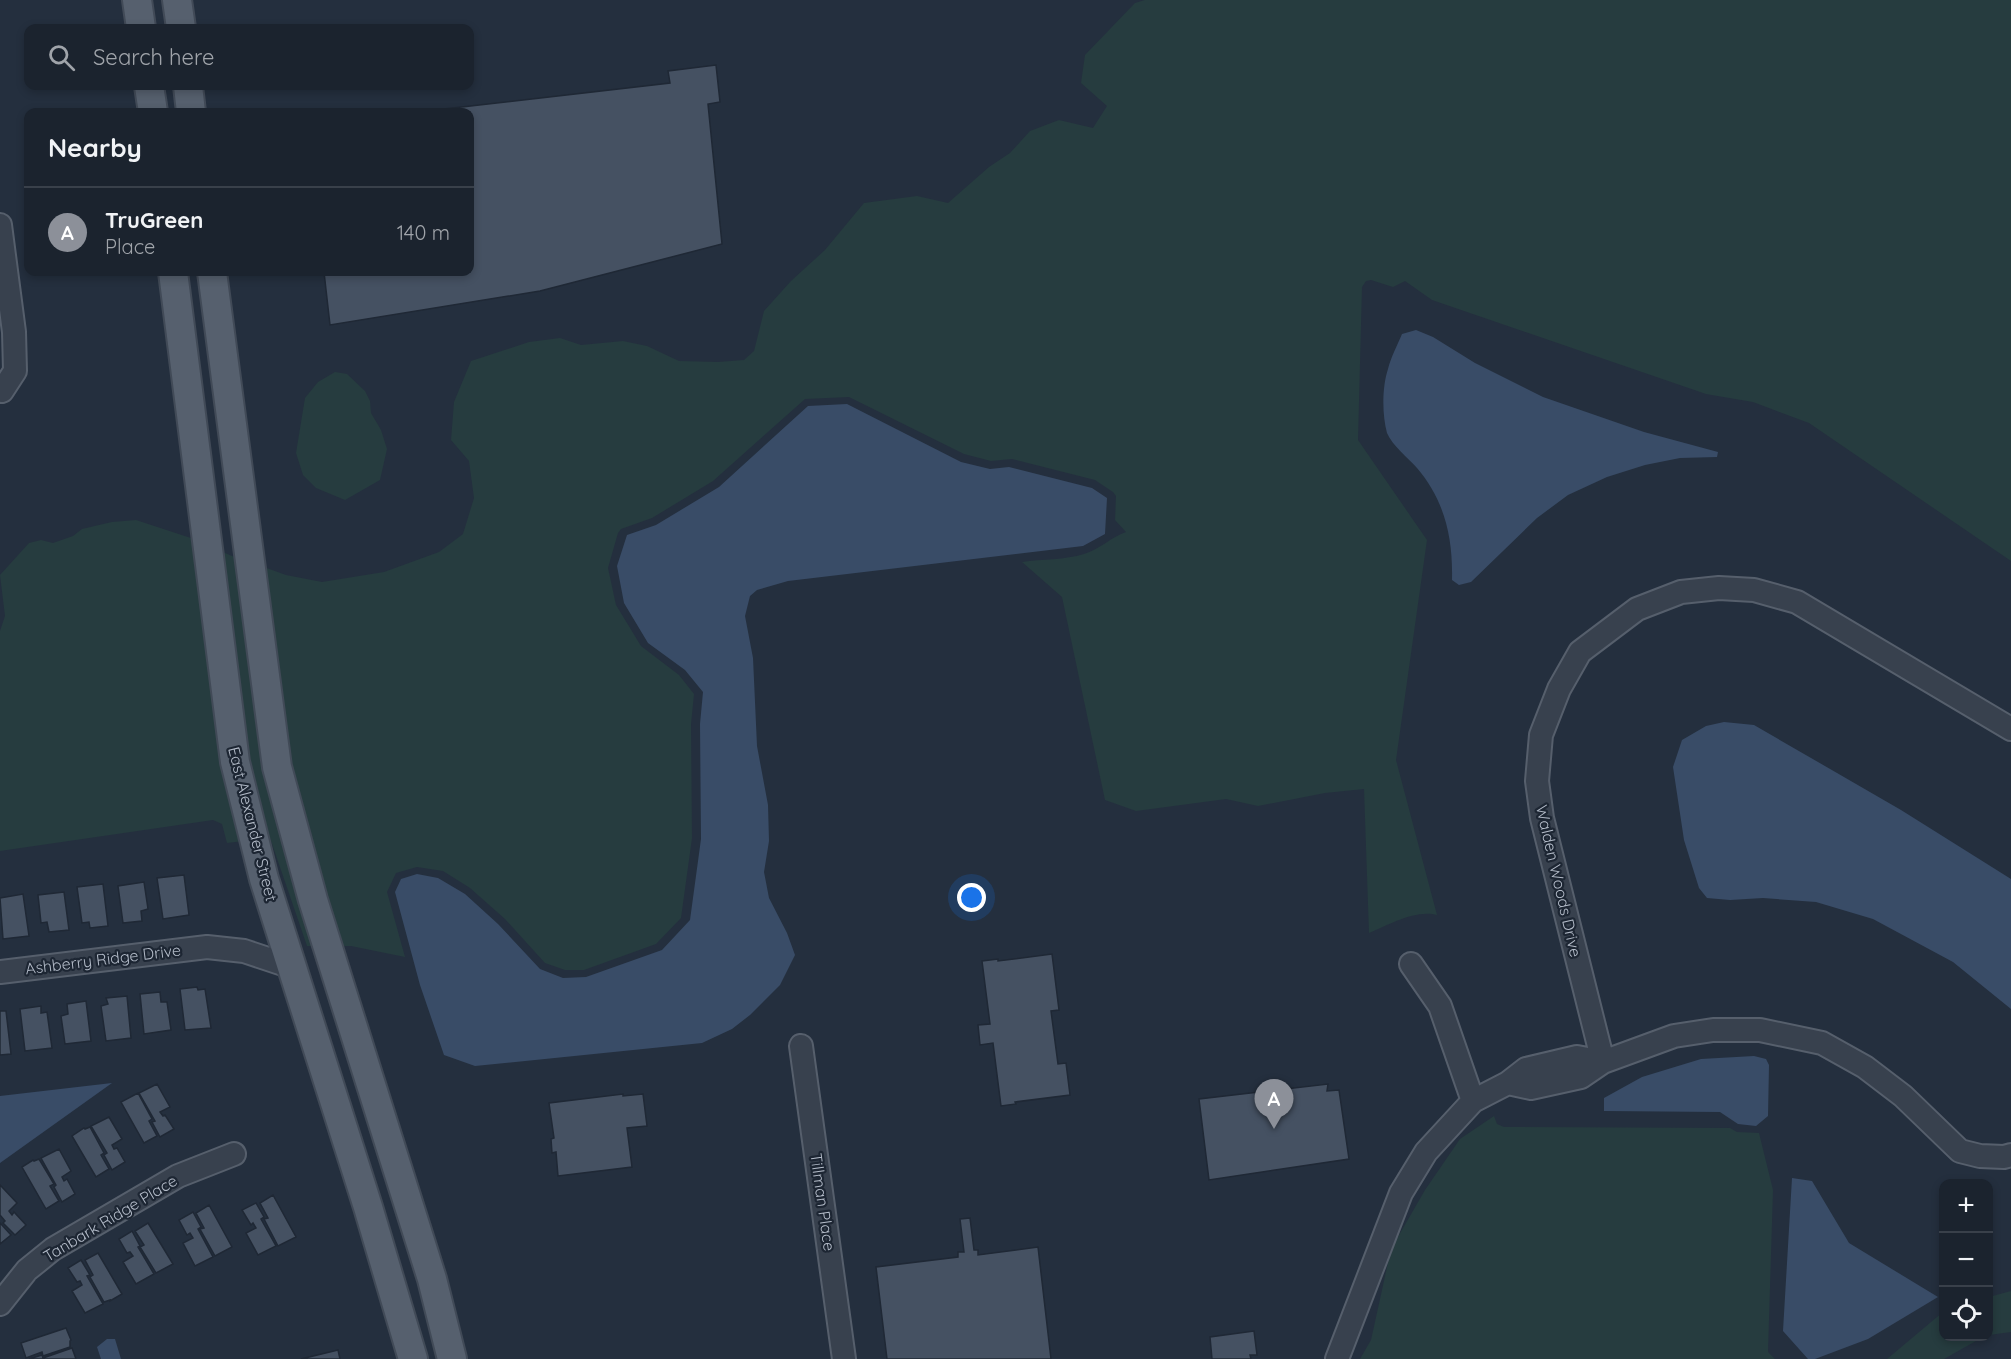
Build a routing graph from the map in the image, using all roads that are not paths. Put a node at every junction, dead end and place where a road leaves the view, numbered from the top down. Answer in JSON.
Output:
{"nodes":[{"id":1,"x":137,"y":0,"type":"edge"},
{"id":2,"x":177,"y":0,"type":"edge"},
{"id":3,"x":140,"y":24,"type":"edge"},
{"id":4,"x":180,"y":24,"type":"edge"},
{"id":5,"x":150,"y":90,"type":"edge"},
{"id":6,"x":188,"y":90,"type":"edge"},
{"id":7,"x":152,"y":108,"type":"edge"},
{"id":8,"x":191,"y":108,"type":"edge"},
{"id":9,"x":0,"y":225,"type":"edge"},
{"id":10,"x":174,"y":276,"type":"edge"},
{"id":11,"x":213,"y":276,"type":"edge"},
{"id":12,"x":2,"y":391,"type":"dead end"},
{"id":13,"x":2011,"y":729,"type":"edge"},
{"id":14,"x":1412,"y":964,"type":"dead end"},
{"id":15,"x":292,"y":967,"type":"junction"},
{"id":16,"x":0,"y":972,"type":"edge"},
{"id":17,"x":801,"y":1046,"type":"dead end"},
{"id":18,"x":1603,"y":1062,"type":"junction"},
{"id":19,"x":1473,"y":1101,"type":"junction"},
{"id":20,"x":234,"y":1154,"type":"dead end"},
{"id":21,"x":2011,"y":1155,"type":"edge"},
{"id":22,"x":0,"y":1304,"type":"edge"},
{"id":23,"x":412,"y":1359,"type":"edge"},
{"id":24,"x":452,"y":1359,"type":"edge"},
{"id":25,"x":844,"y":1359,"type":"edge"},
{"id":26,"x":1337,"y":1359,"type":"edge"}],
"edges":[{"from":1,"to":3,"type":"main road"},
{"from":2,"to":4,"type":"main road"},
{"from":5,"to":7,"type":"main road"},
{"from":6,"to":8,"type":"main road"},
{"from":9,"to":12,"type":"street"},
{"from":10,"to":15,"type":"main road","name":"East Alexander Street"},
{"from":11,"to":24,"type":"main road"},
{"from":13,"to":18,"type":"street","name":"Walden Woods Drive"},
{"from":14,"to":19,"type":"street"},
{"from":15,"to":16,"type":"street","name":"Ashberry Ridge Drive"},
{"from":15,"to":23,"type":"main road","name":"East Alexander Street"},
{"from":17,"to":25,"type":"street","name":"Tillman Place"},
{"from":18,"to":19,"type":"street"},
{"from":18,"to":21,"type":"street"},
{"from":19,"to":26,"type":"street"},
{"from":20,"to":22,"type":"street","name":"Tanbark Ridge Place"}]}
